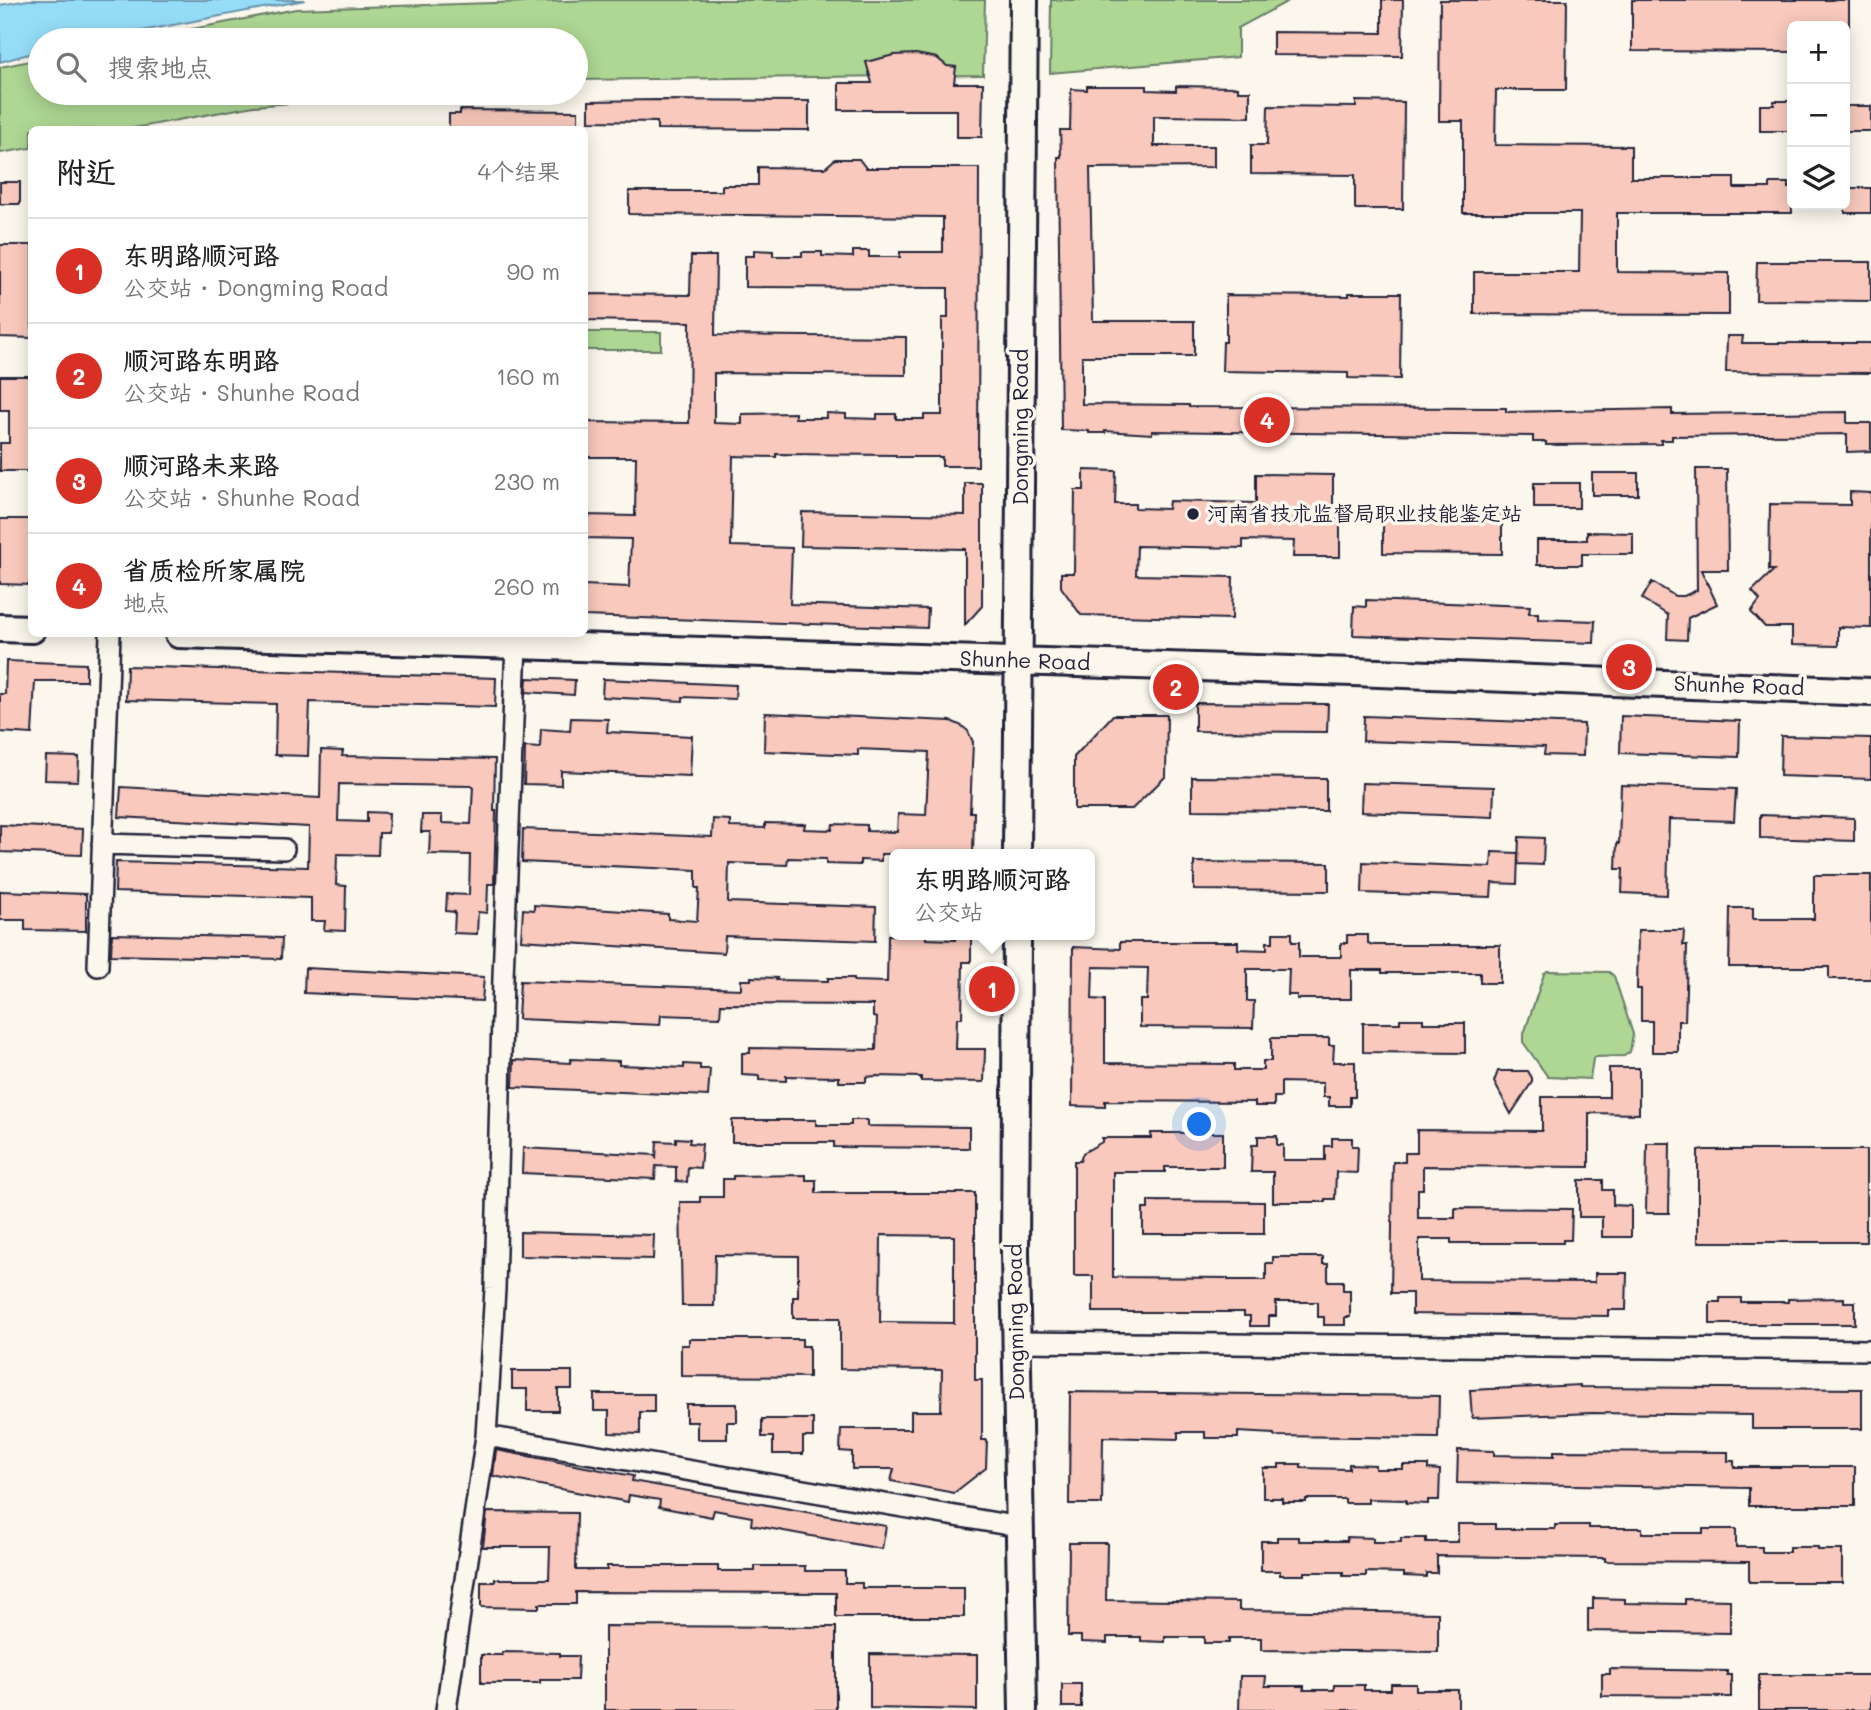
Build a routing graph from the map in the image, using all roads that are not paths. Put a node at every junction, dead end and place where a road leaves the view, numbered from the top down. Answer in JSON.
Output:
{"nodes":[{"id":1,"x":1024,"y":3,"type":"edge"},
{"id":2,"x":0,"y":628,"type":"edge"},
{"id":3,"x":28,"y":629,"type":"edge"},
{"id":4,"x":110,"y":637,"type":"edge"},
{"id":5,"x":271,"y":637,"type":"edge"},
{"id":6,"x":516,"y":645,"type":"junction"},
{"id":7,"x":1019,"y":661,"type":"junction"},
{"id":8,"x":1871,"y":692,"type":"edge"},
{"id":9,"x":102,"y":844,"type":"junction"},
{"id":10,"x":284,"y":849,"type":"dead end"},
{"id":11,"x":1017,"y":849,"type":"edge"},
{"id":12,"x":1017,"y":940,"type":"edge"},
{"id":13,"x":98,"y":966,"type":"dead end"},
{"id":14,"x":1016,"y":1342,"type":"junction"},
{"id":15,"x":1871,"y":1350,"type":"edge"},
{"id":16,"x":486,"y":1436,"type":"junction"},
{"id":17,"x":1020,"y":1527,"type":"junction"},
{"id":18,"x":446,"y":1710,"type":"edge"},
{"id":19,"x":1023,"y":1710,"type":"edge"}],
"edges":[{"from":1,"to":7,"type":"street","name":"Dongming Road"},
{"from":2,"to":3,"type":"street"},
{"from":4,"to":9,"type":"street"},
{"from":5,"to":6,"type":"street","name":"Shunhe Road"},
{"from":6,"to":7,"type":"street","name":"Shunhe Road"},
{"from":6,"to":16,"type":"street"},
{"from":7,"to":8,"type":"street","name":"Shunhe Road"},
{"from":7,"to":11,"type":"street","name":"Dongming Road"},
{"from":9,"to":10,"type":"street"},
{"from":9,"to":13,"type":"street"},
{"from":12,"to":14,"type":"street","name":"Dongming Road"},
{"from":14,"to":15,"type":"street"},
{"from":14,"to":17,"type":"street","name":"Dongming Road"},
{"from":16,"to":17,"type":"street"},
{"from":16,"to":18,"type":"street"},
{"from":17,"to":19,"type":"street","name":"Dongming Road"}]}
